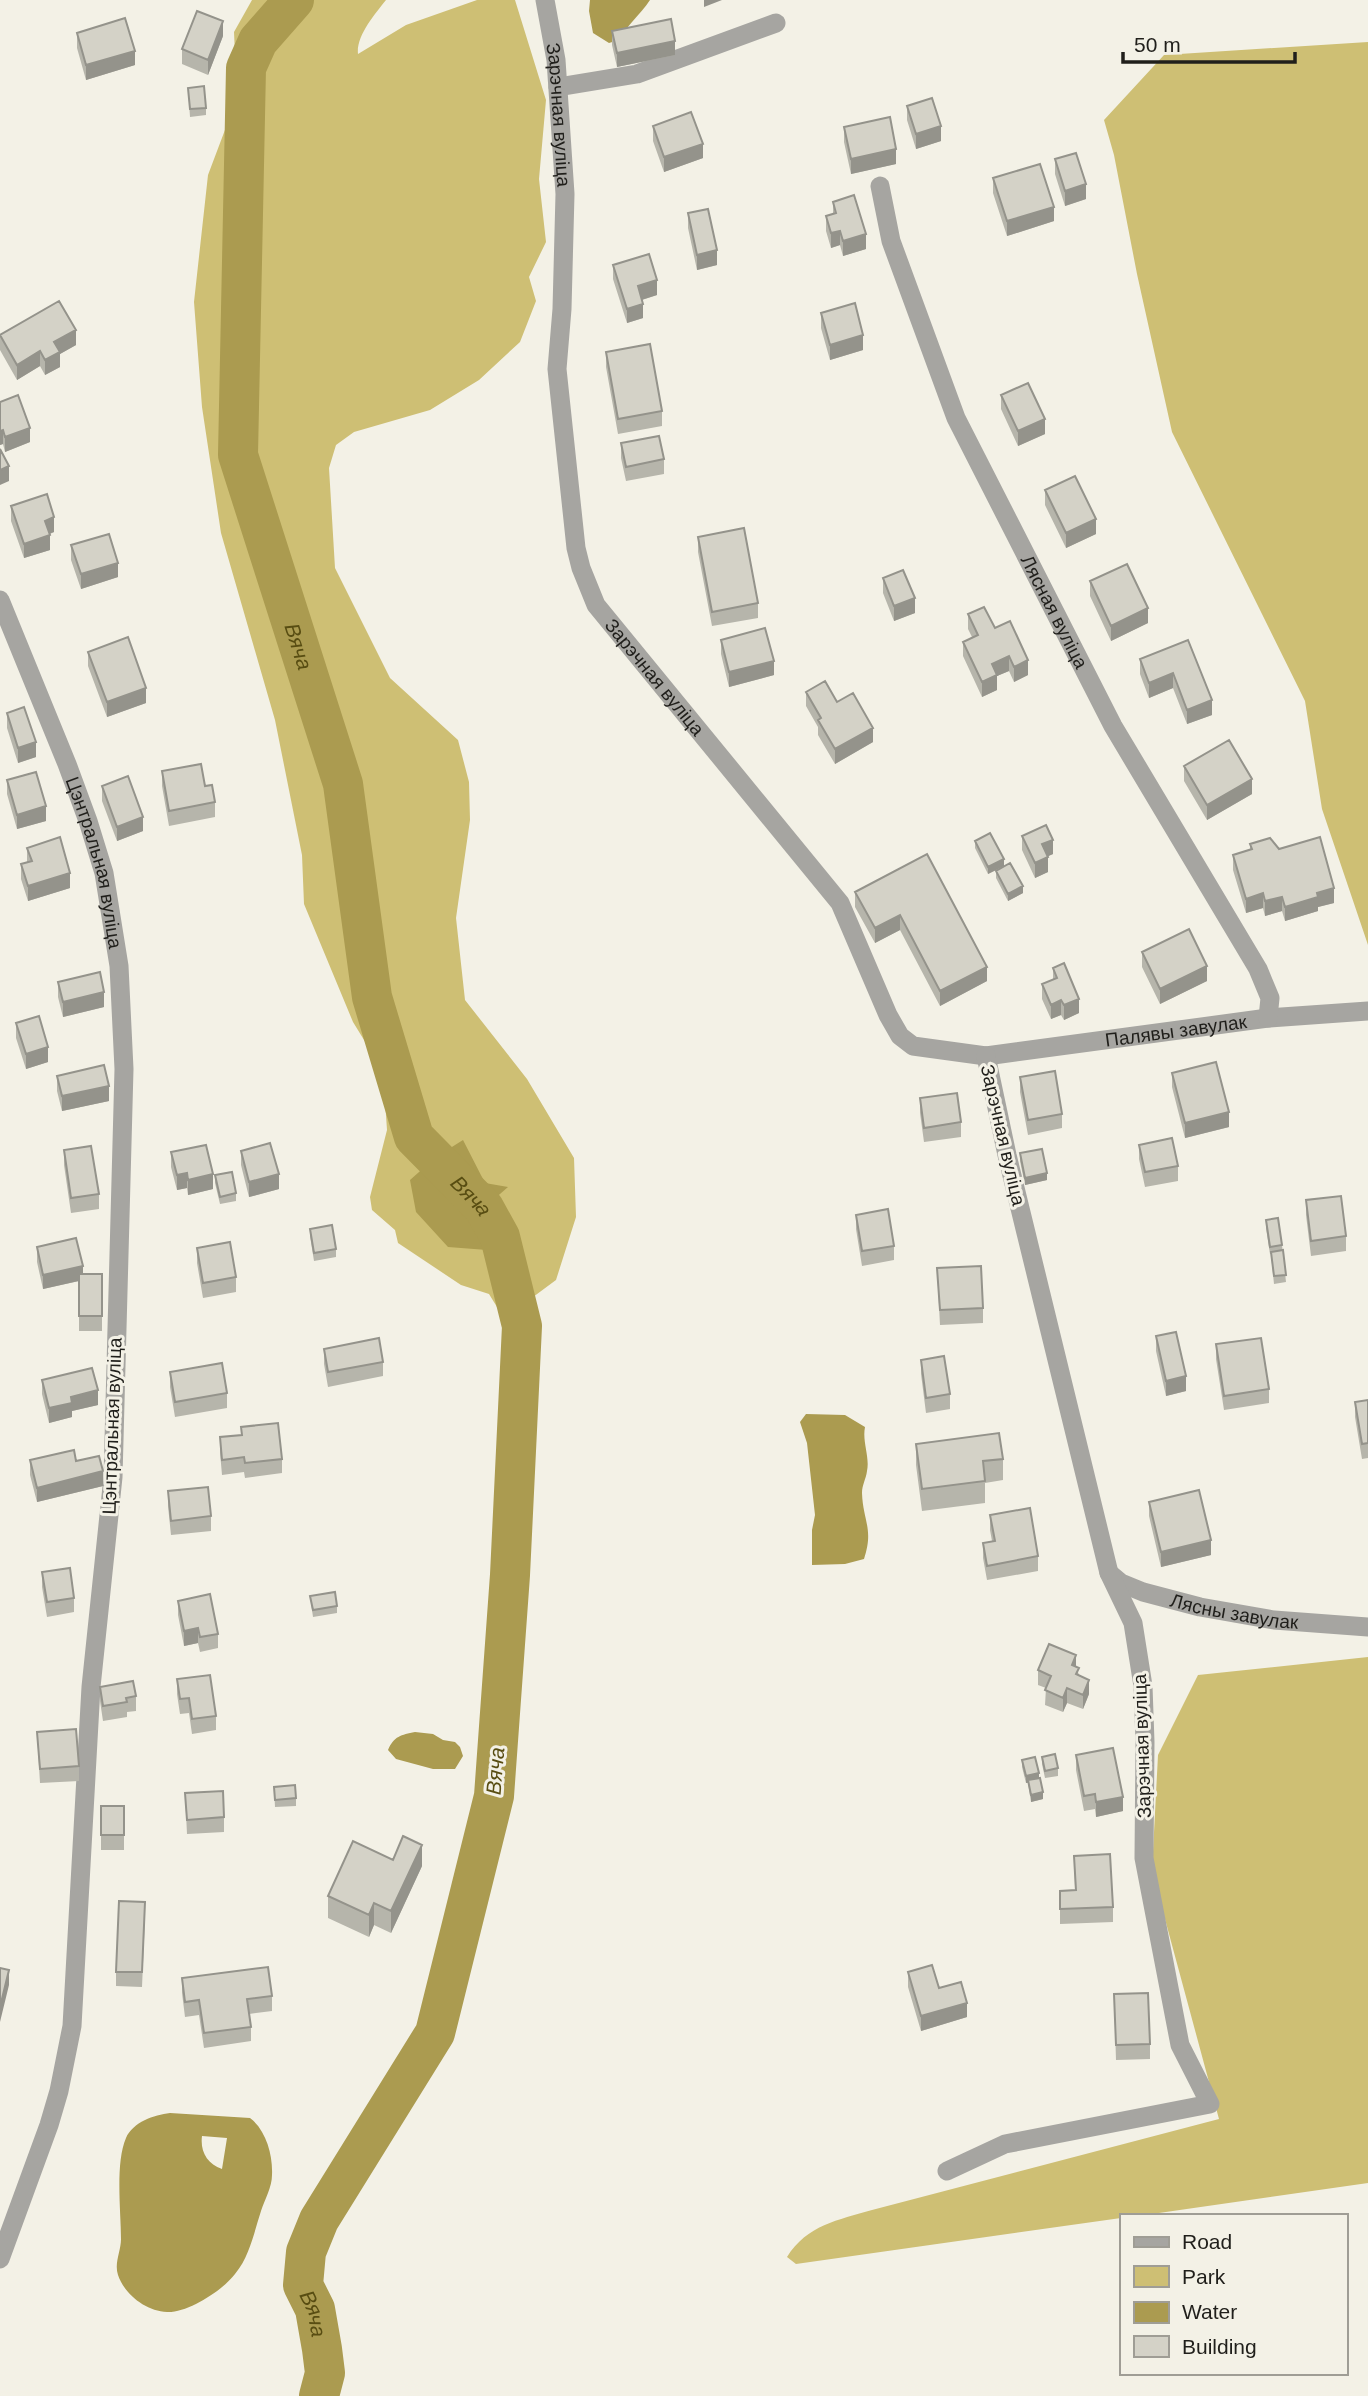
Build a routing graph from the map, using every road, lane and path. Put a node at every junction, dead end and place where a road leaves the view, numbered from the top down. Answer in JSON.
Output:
{"nodes":[{"id":1,"x":545,"y":0,"type":"edge"},
{"id":2,"x":776,"y":23,"type":"dead end"},
{"id":3,"x":558,"y":87,"type":"junction"},
{"id":4,"x":880,"y":186,"type":"dead end"},
{"id":5,"x":0,"y":600,"type":"edge"},
{"id":6,"x":1368,"y":1011,"type":"edge"},
{"id":7,"x":1268,"y":1018,"type":"junction"},
{"id":8,"x":986,"y":1056,"type":"junction"},
{"id":9,"x":1109,"y":1573,"type":"junction"},
{"id":10,"x":1368,"y":1628,"type":"edge"},
{"id":11,"x":947,"y":2171,"type":"dead end"},
{"id":12,"x":0,"y":2259,"type":"edge"}],
"edges":[{"from":1,"to":3,"type":"street","name":"Зарэчная вуліца"},
{"from":2,"to":3,"type":"street"},
{"from":3,"to":8,"type":"street","name":"Зарэчная вуліца"},
{"from":4,"to":7,"type":"street","name":"Лясная вуліца"},
{"from":5,"to":12,"type":"street","name":"Цэнтральная вуліца"},
{"from":6,"to":7,"type":"street","name":"Палявы завулак"},
{"from":7,"to":8,"type":"street","name":"Палявы завулак"},
{"from":8,"to":9,"type":"street","name":"Зарэчная вуліца"},
{"from":9,"to":10,"type":"street","name":"Лясны завулак"},
{"from":9,"to":11,"type":"street","name":"Зарэчная вуліца"}]}
